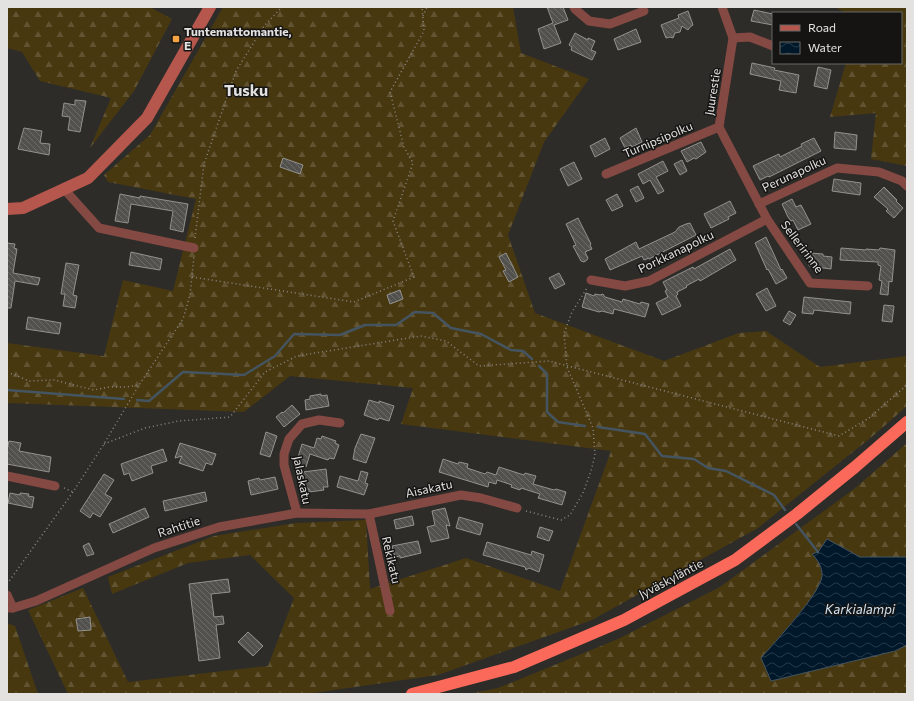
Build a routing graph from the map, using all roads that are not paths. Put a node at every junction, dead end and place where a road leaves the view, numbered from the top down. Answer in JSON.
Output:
{"nodes":[{"id":1,"x":210,"y":7,"type":"edge"},
{"id":2,"x":574,"y":7,"type":"edge"},
{"id":3,"x":722,"y":7,"type":"edge"},
{"id":4,"x":644,"y":11,"type":"dead end"},
{"id":5,"x":733,"y":38,"type":"junction"},
{"id":6,"x":772,"y":46,"type":"edge"},
{"id":7,"x":719,"y":127,"type":"junction"},
{"id":8,"x":606,"y":174,"type":"dead end"},
{"id":9,"x":907,"y":186,"type":"edge"},
{"id":10,"x":64,"y":189,"type":"junction"},
{"id":11,"x":759,"y":204,"type":"junction"},
{"id":12,"x":7,"y":209,"type":"edge"},
{"id":13,"x":767,"y":220,"type":"junction"},
{"id":14,"x":194,"y":248,"type":"road end"},
{"id":15,"x":591,"y":280,"type":"road end"},
{"id":16,"x":868,"y":286,"type":"dead end"},
{"id":17,"x":340,"y":422,"type":"dead end"},
{"id":18,"x":907,"y":422,"type":"edge"},
{"id":19,"x":7,"y":476,"type":"edge"},
{"id":20,"x":56,"y":486,"type":"dead end"},
{"id":21,"x":517,"y":508,"type":"road end"},
{"id":22,"x":297,"y":513,"type":"junction"},
{"id":23,"x":369,"y":514,"type":"junction"},
{"id":24,"x":7,"y":595,"type":"edge"},
{"id":25,"x":10,"y":608,"type":"edge"},
{"id":26,"x":390,"y":611,"type":"dead end"},
{"id":27,"x":412,"y":694,"type":"edge"}],
"edges":[{"from":1,"to":10,"type":"street"},
{"from":2,"to":4,"type":"street"},
{"from":3,"to":5,"type":"street","name":"Juurestie"},
{"from":5,"to":6,"type":"street"},
{"from":5,"to":7,"type":"street","name":"Juurestie"},
{"from":7,"to":8,"type":"street","name":"Turnipsipolku"},
{"from":7,"to":11,"type":"street","name":"Juurestie"},
{"from":9,"to":11,"type":"street","name":"Perunapolku"},
{"from":10,"to":12,"type":"street"},
{"from":10,"to":14,"type":"street"},
{"from":11,"to":13,"type":"street","name":"Juurestie"},
{"from":13,"to":15,"type":"street","name":"Porkkanapolku"},
{"from":13,"to":16,"type":"street","name":"Selleririnne"},
{"from":17,"to":22,"type":"street","name":"Jalaskatu"},
{"from":18,"to":27,"type":"highway","name":"Jyväskyläntie"},
{"from":19,"to":20,"type":"street"},
{"from":21,"to":23,"type":"street","name":"Aisakatu"},
{"from":22,"to":23,"type":"street","name":"Rahtitie"},
{"from":22,"to":25,"type":"street","name":"Rahtitie"},
{"from":23,"to":26,"type":"street","name":"Rekikatu"},
{"from":24,"to":25,"type":"street"}]}
